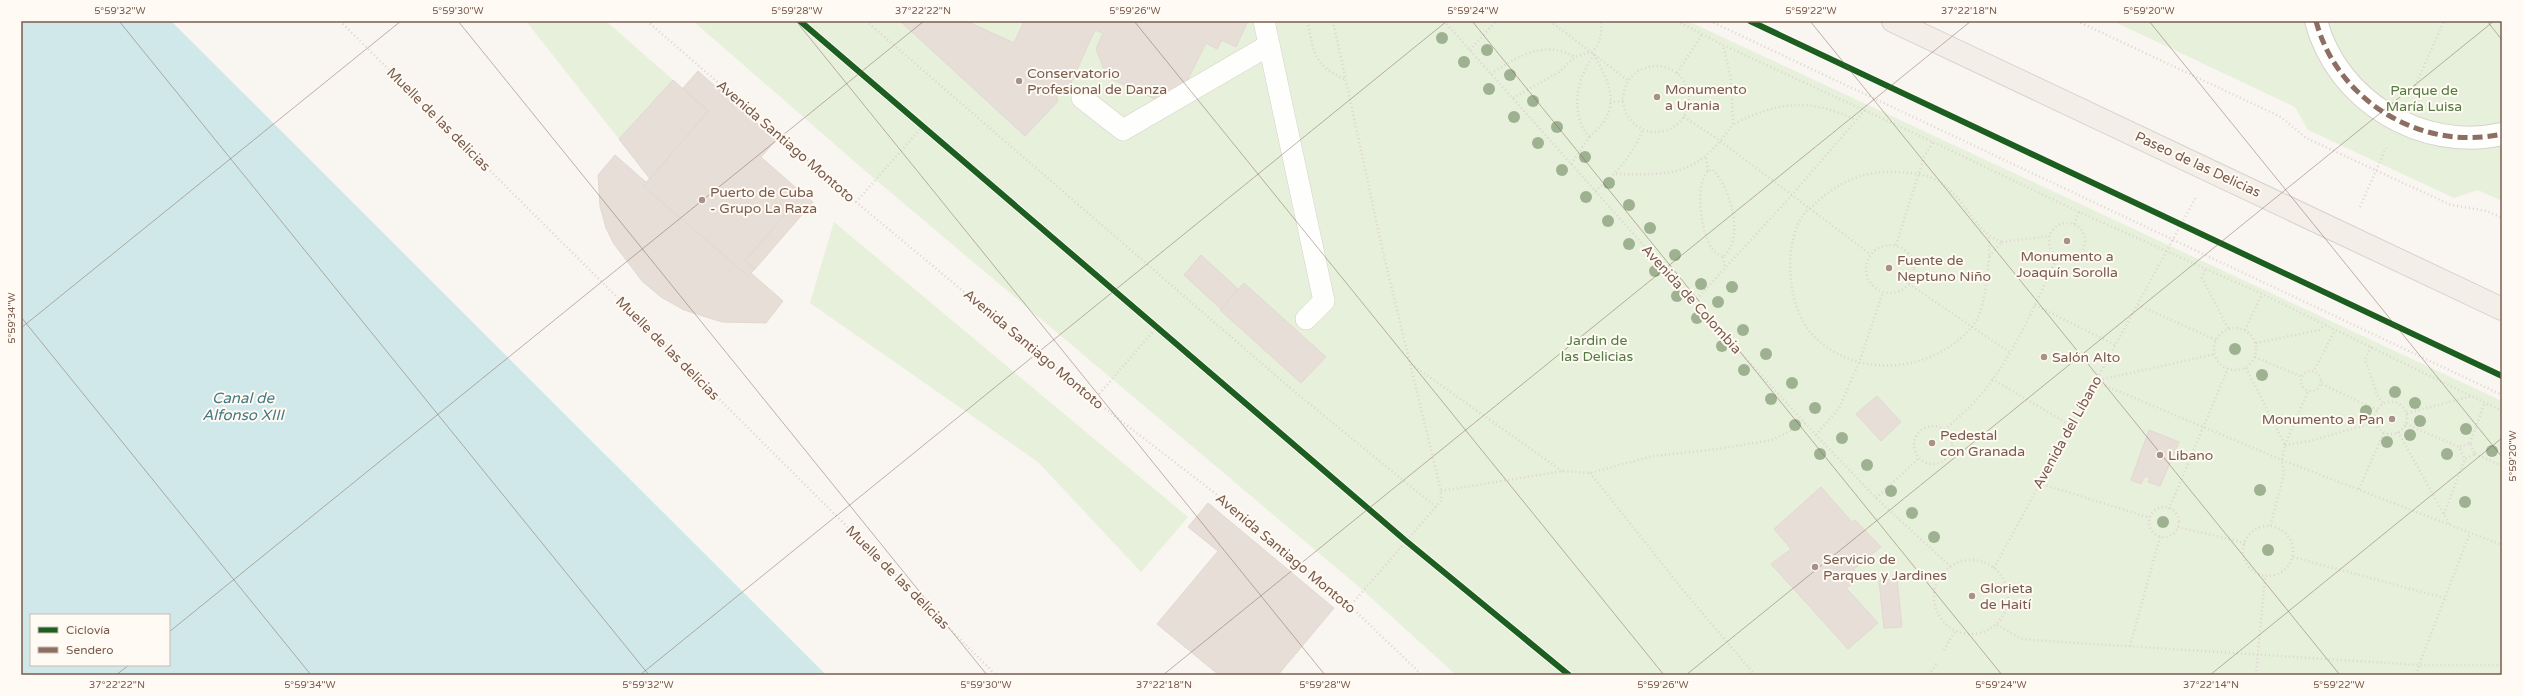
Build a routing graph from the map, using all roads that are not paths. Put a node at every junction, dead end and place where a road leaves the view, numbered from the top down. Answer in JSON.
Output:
{"nodes":[{"id":1,"x":1264,"y":21,"type":"edge"},
{"id":2,"x":1892,"y":21,"type":"edge"},
{"id":3,"x":2316,"y":21,"type":"edge"},
{"id":4,"x":1269,"y":45,"type":"junction"},
{"id":5,"x":1082,"y":98,"type":"dead end"},
{"id":6,"x":2502,"y":134,"type":"edge"},
{"id":7,"x":2502,"y":309,"type":"edge"},
{"id":8,"x":1306,"y":319,"type":"dead end"}],
"edges":[{"from":1,"to":4,"type":"lane"},
{"from":2,"to":7,"type":"main road","name":"Paseo de las Delicias"},
{"from":3,"to":6,"type":"street"},
{"from":4,"to":5,"type":"lane"},
{"from":4,"to":8,"type":"lane"}]}
